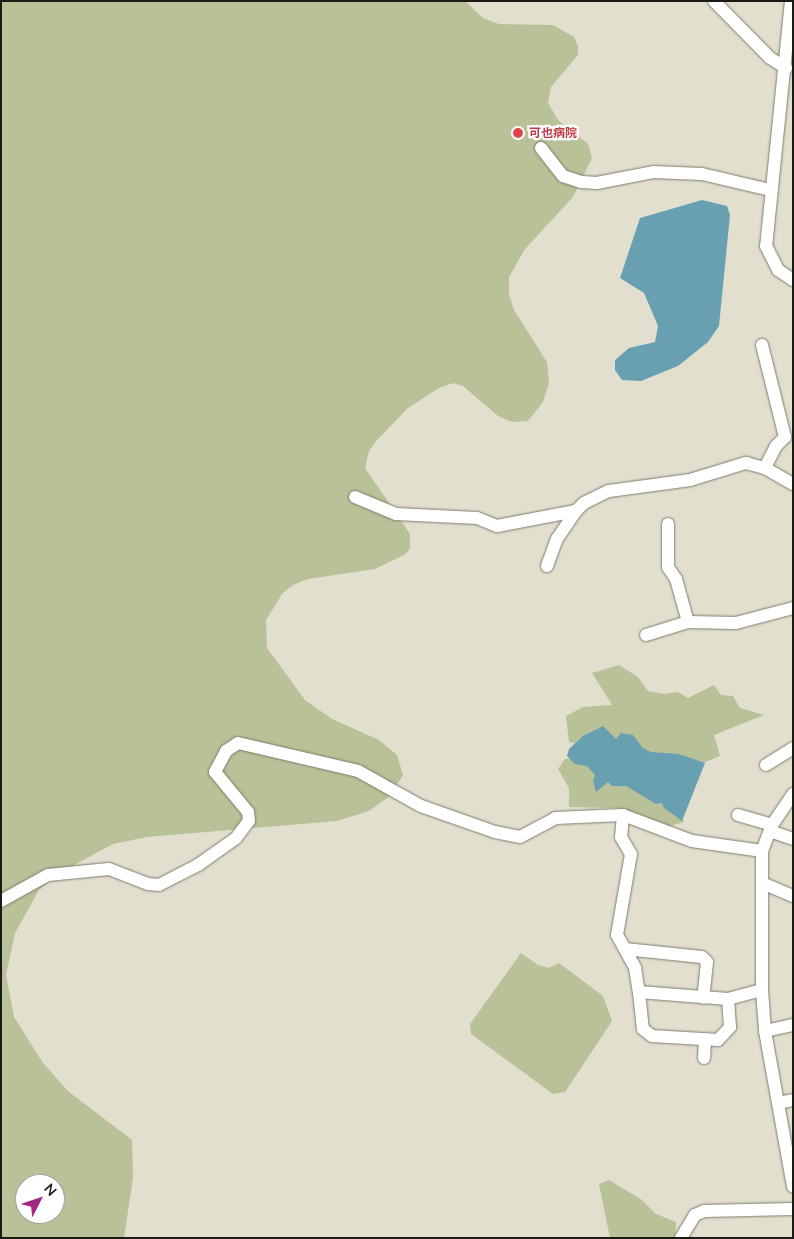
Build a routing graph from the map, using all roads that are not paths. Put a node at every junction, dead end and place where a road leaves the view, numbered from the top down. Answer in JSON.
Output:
{"nodes":[{"id":1,"x":714,"y":1,"type":"edge"},
{"id":2,"x":791,"y":1,"type":"edge"},
{"id":3,"x":786,"y":68,"type":"junction"},
{"id":4,"x":540,"y":148,"type":"dead end"},
{"id":5,"x":770,"y":190,"type":"junction"},
{"id":6,"x":793,"y":280,"type":"edge"},
{"id":7,"x":762,"y":345,"type":"dead end"},
{"id":8,"x":765,"y":468,"type":"junction"},
{"id":9,"x":793,"y":484,"type":"edge"},
{"id":10,"x":355,"y":497,"type":"dead end"},
{"id":11,"x":576,"y":511,"type":"junction"},
{"id":12,"x":668,"y":524,"type":"dead end"},
{"id":13,"x":547,"y":566,"type":"dead end"},
{"id":14,"x":793,"y":608,"type":"edge"},
{"id":15,"x":688,"y":622,"type":"junction"},
{"id":16,"x":646,"y":635,"type":"dead end"},
{"id":17,"x":793,"y":748,"type":"edge"},
{"id":18,"x":766,"y":765,"type":"dead end"},
{"id":19,"x":793,"y":794,"type":"edge"},
{"id":20,"x":738,"y":815,"type":"dead end"},
{"id":21,"x":623,"y":816,"type":"junction"},
{"id":22,"x":771,"y":828,"type":"junction"},
{"id":23,"x":793,"y":839,"type":"edge"},
{"id":24,"x":762,"y":851,"type":"junction"},
{"id":25,"x":762,"y":883,"type":"junction"},
{"id":26,"x":793,"y":896,"type":"edge"},
{"id":27,"x":1,"y":901,"type":"edge"},
{"id":28,"x":625,"y":949,"type":"junction"},
{"id":29,"x":762,"y":990,"type":"junction"},
{"id":30,"x":639,"y":992,"type":"junction"},
{"id":31,"x":703,"y":998,"type":"junction"},
{"id":32,"x":728,"y":999,"type":"junction"},
{"id":33,"x":793,"y":1025,"type":"edge"},
{"id":34,"x":766,"y":1031,"type":"junction"},
{"id":35,"x":705,"y":1039,"type":"junction"},
{"id":36,"x":704,"y":1058,"type":"dead end"},
{"id":37,"x":793,"y":1100,"type":"edge"},
{"id":38,"x":778,"y":1103,"type":"junction"},
{"id":39,"x":793,"y":1186,"type":"edge"},
{"id":40,"x":793,"y":1209,"type":"edge"},
{"id":41,"x":681,"y":1238,"type":"edge"}],
"edges":[{"from":1,"to":3,"type":"street"},
{"from":2,"to":3,"type":"street"},
{"from":3,"to":5,"type":"street"},
{"from":4,"to":5,"type":"street"},
{"from":5,"to":6,"type":"street"},
{"from":7,"to":8,"type":"street"},
{"from":8,"to":9,"type":"street"},
{"from":8,"to":11,"type":"street"},
{"from":10,"to":11,"type":"street"},
{"from":11,"to":13,"type":"street"},
{"from":12,"to":15,"type":"street"},
{"from":14,"to":15,"type":"street"},
{"from":15,"to":16,"type":"street"},
{"from":17,"to":18,"type":"street"},
{"from":19,"to":22,"type":"street"},
{"from":20,"to":22,"type":"street"},
{"from":21,"to":24,"type":"street"},
{"from":21,"to":27,"type":"street"},
{"from":21,"to":28,"type":"street"},
{"from":22,"to":23,"type":"street"},
{"from":22,"to":24,"type":"street"},
{"from":24,"to":25,"type":"street"},
{"from":25,"to":26,"type":"street"},
{"from":25,"to":29,"type":"street"},
{"from":28,"to":30,"type":"street"},
{"from":28,"to":31,"type":"street"},
{"from":29,"to":32,"type":"street"},
{"from":29,"to":34,"type":"street"},
{"from":30,"to":31,"type":"street"},
{"from":30,"to":35,"type":"street"},
{"from":31,"to":32,"type":"street"},
{"from":32,"to":35,"type":"street"},
{"from":33,"to":34,"type":"street"},
{"from":34,"to":38,"type":"street"},
{"from":35,"to":36,"type":"street"},
{"from":37,"to":38,"type":"street"},
{"from":38,"to":39,"type":"street"},
{"from":40,"to":41,"type":"street"}]}
